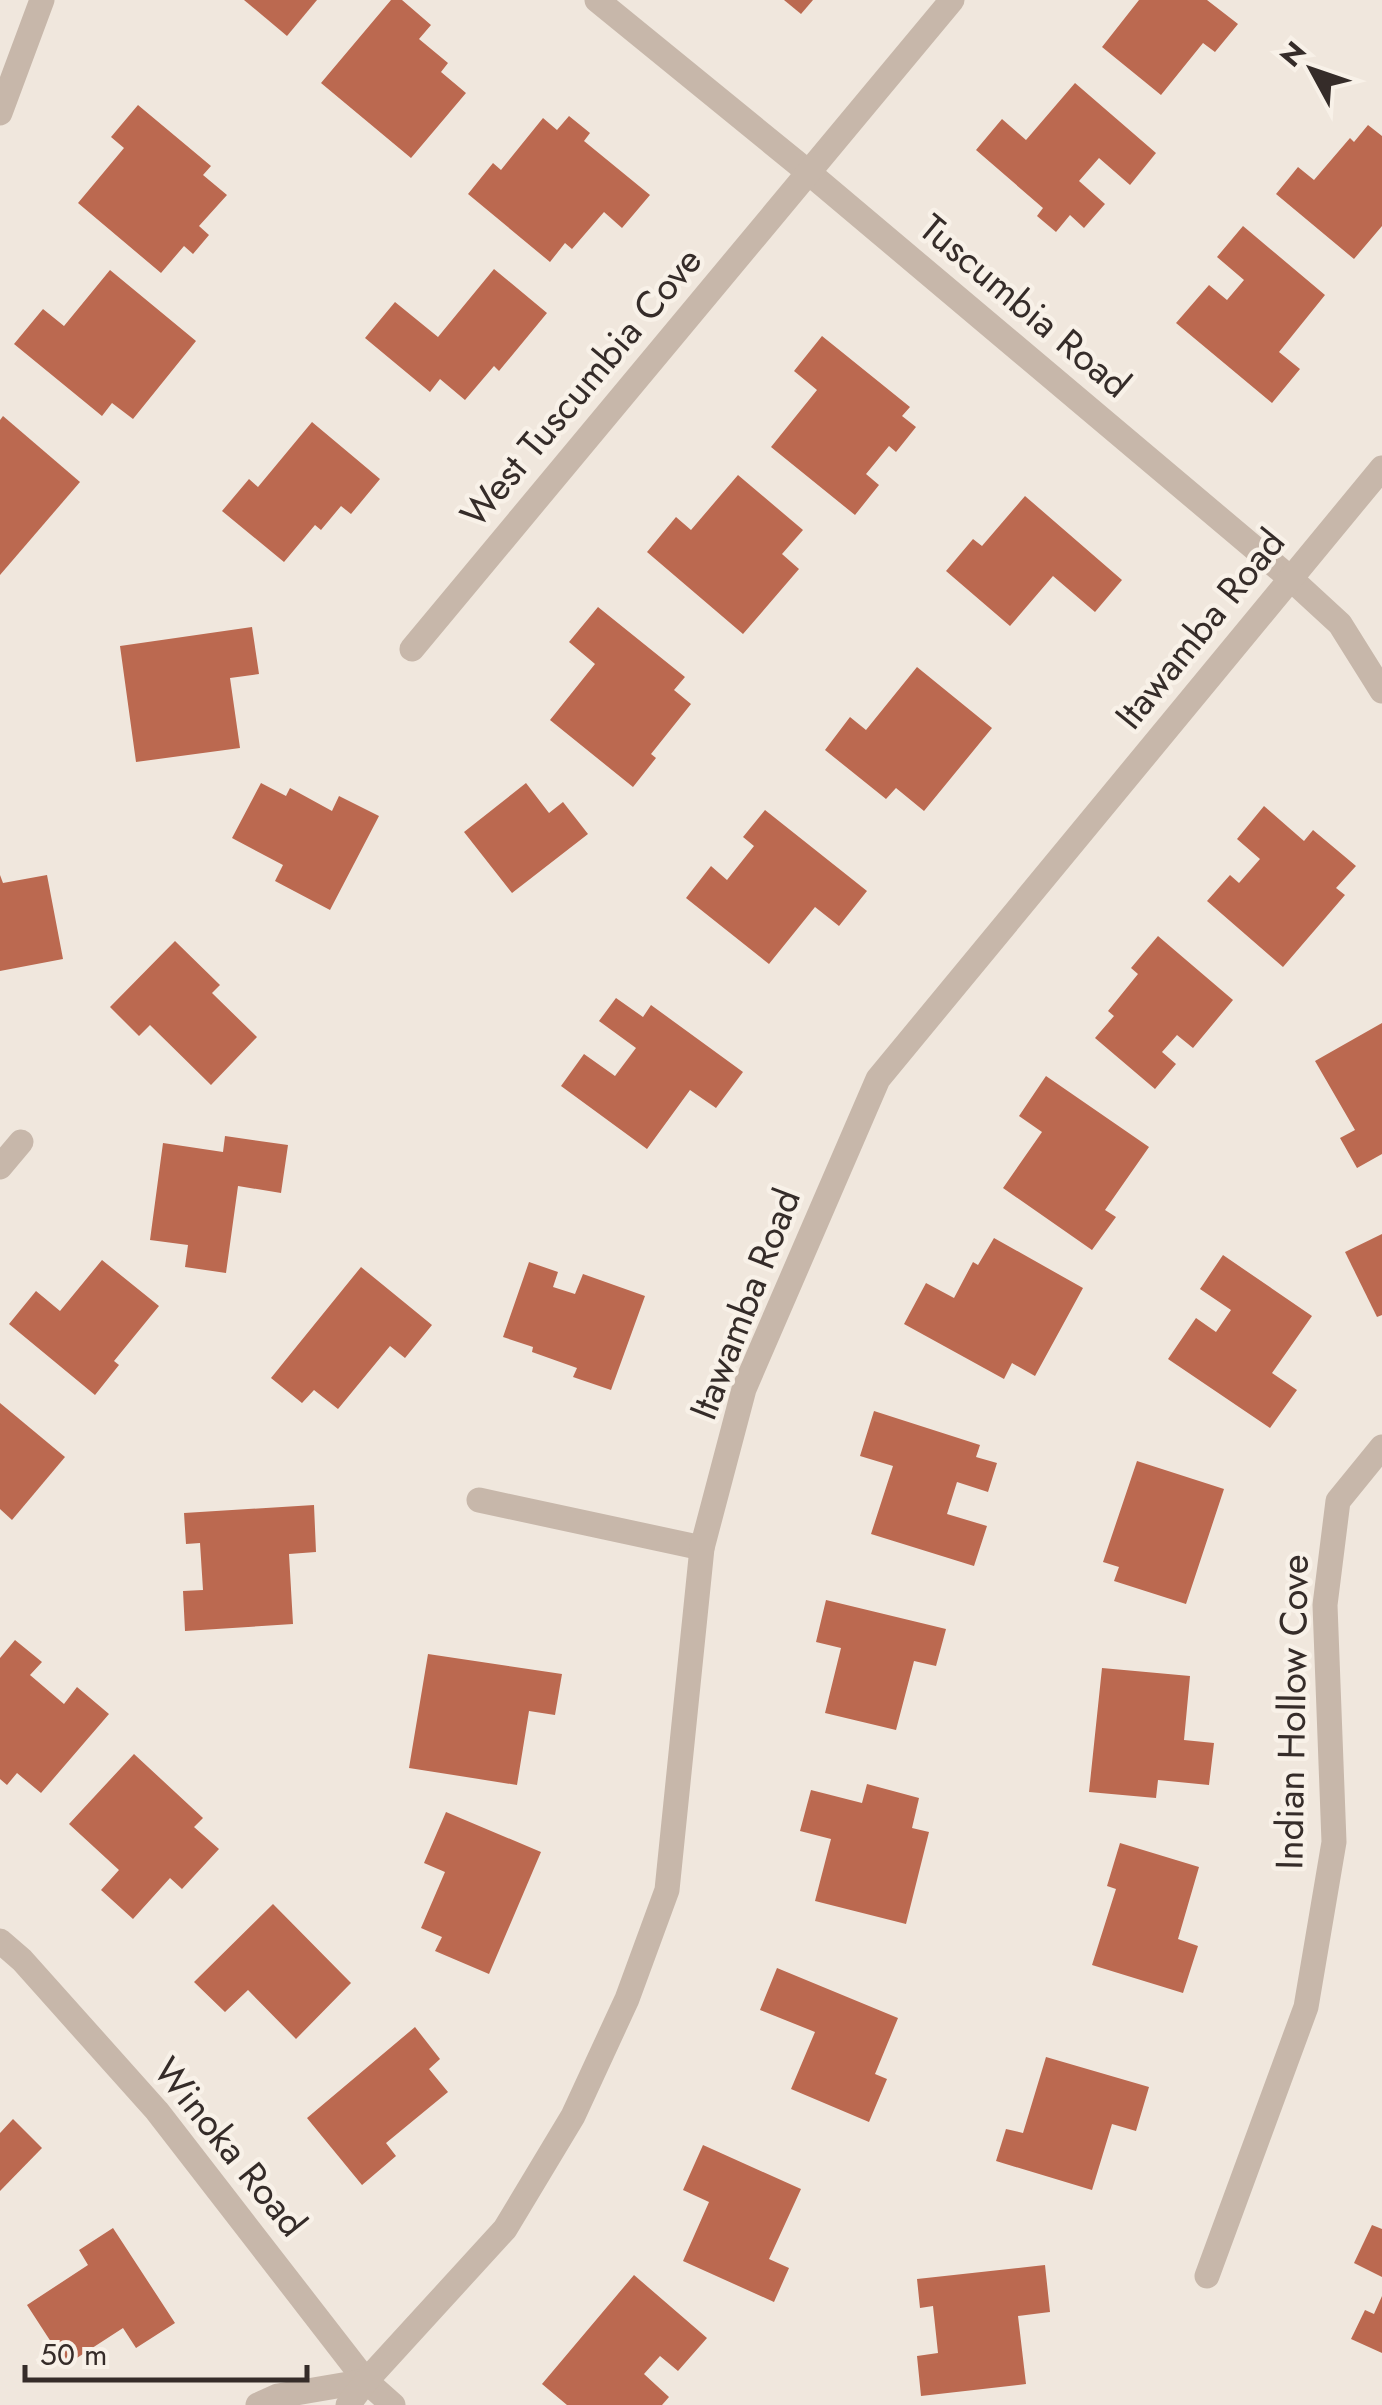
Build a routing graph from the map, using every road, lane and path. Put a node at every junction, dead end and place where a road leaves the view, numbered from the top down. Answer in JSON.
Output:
{"nodes":[{"id":1,"x":42,"y":0,"type":"edge"},
{"id":2,"x":597,"y":0,"type":"edge"},
{"id":3,"x":952,"y":0,"type":"edge"},
{"id":4,"x":0,"y":113,"type":"edge"},
{"id":5,"x":808,"y":172,"type":"junction"},
{"id":6,"x":1382,"y":468,"type":"edge"},
{"id":7,"x":1290,"y":578,"type":"junction"},
{"id":8,"x":412,"y":649,"type":"dead end"},
{"id":9,"x":1382,"y":691,"type":"edge"},
{"id":10,"x":21,"y":1142,"type":"dead end"},
{"id":11,"x":0,"y":1167,"type":"edge"},
{"id":12,"x":1382,"y":1446,"type":"edge"},
{"id":13,"x":479,"y":1500,"type":"dead end"},
{"id":14,"x":702,"y":1548,"type":"junction"},
{"id":15,"x":0,"y":1941,"type":"edge"},
{"id":16,"x":1208,"y":2276,"type":"dead end"},
{"id":17,"x":366,"y":2380,"type":"junction"},
{"id":18,"x":258,"y":2405,"type":"edge"},
{"id":19,"x":348,"y":2405,"type":"edge"},
{"id":20,"x":393,"y":2405,"type":"edge"}],
"edges":[{"from":1,"to":4,"type":"street"},
{"from":2,"to":5,"type":"street","name":"Tuscumbia Road"},
{"from":3,"to":5,"type":"street","name":"West Tuscumbia Cove"},
{"from":5,"to":7,"type":"street","name":"Tuscumbia Road"},
{"from":5,"to":8,"type":"street","name":"West Tuscumbia Cove"},
{"from":6,"to":7,"type":"street","name":"Itawamba Road"},
{"from":7,"to":9,"type":"street","name":"Tuscumbia Road"},
{"from":7,"to":14,"type":"street","name":"Itawamba Road"},
{"from":10,"to":11,"type":"street"},
{"from":12,"to":16,"type":"street","name":"Indian Hollow Cove"},
{"from":13,"to":14,"type":"street"},
{"from":14,"to":17,"type":"street","name":"Itawamba Road"},
{"from":15,"to":17,"type":"street","name":"Winoka Road"},
{"from":17,"to":18,"type":"street"},
{"from":17,"to":19,"type":"street","name":"Itawamba Road"},
{"from":17,"to":20,"type":"street","name":"Winoka Road"}]}
